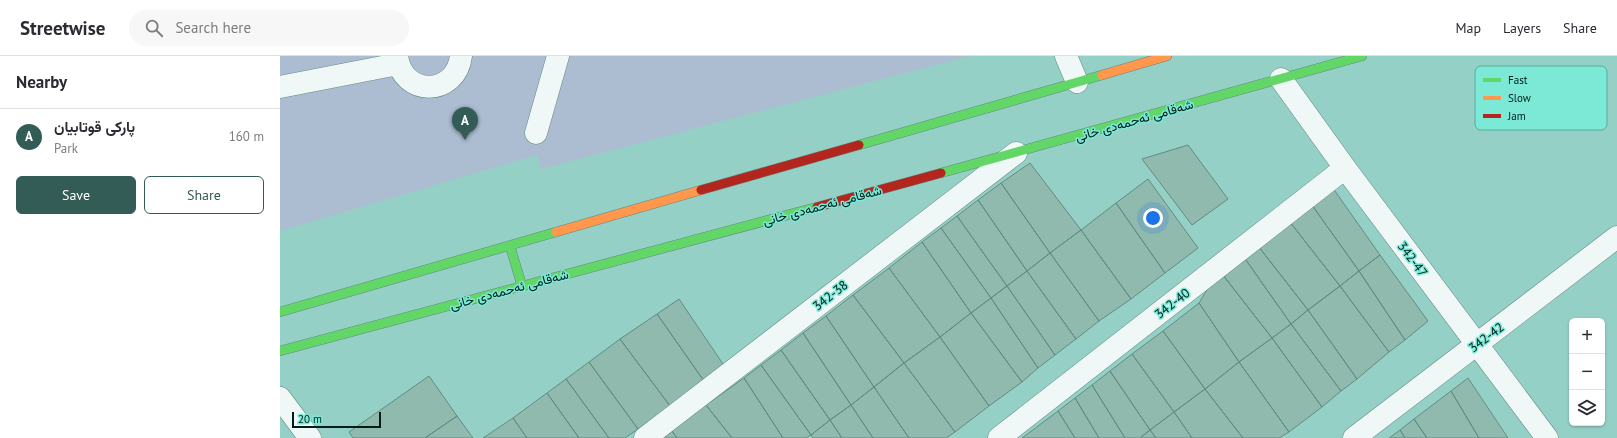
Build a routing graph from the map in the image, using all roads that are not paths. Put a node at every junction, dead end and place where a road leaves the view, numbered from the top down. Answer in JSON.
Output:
{"nodes":[{"id":1,"x":461,"y":56,"type":"edge"},
{"id":2,"x":558,"y":56,"type":"edge"},
{"id":3,"x":1066,"y":56,"type":"edge"},
{"id":4,"x":1168,"y":56,"type":"edge"},
{"id":5,"x":1362,"y":56,"type":"edge"},
{"id":6,"x":397,"y":60,"type":"edge"},
{"id":7,"x":1280,"y":79,"type":"junction"},
{"id":8,"x":1077,"y":82,"type":"junction"},
{"id":9,"x":280,"y":87,"type":"edge"},
{"id":10,"x":536,"y":133,"type":"dead end"},
{"id":11,"x":1016,"y":153,"type":"junction"},
{"id":12,"x":1345,"y":168,"type":"junction"},
{"id":13,"x":1617,"y":237,"type":"edge"},
{"id":14,"x":510,"y":246,"type":"junction"},
{"id":15,"x":522,"y":286,"type":"junction"},
{"id":16,"x":280,"y":312,"type":"edge"},
{"id":17,"x":1477,"y":344,"type":"junction"},
{"id":18,"x":280,"y":351,"type":"edge"},
{"id":19,"x":280,"y":398,"type":"edge"},
{"id":20,"x":310,"y":438,"type":"edge"},
{"id":21,"x":645,"y":438,"type":"edge"},
{"id":22,"x":998,"y":438,"type":"edge"},
{"id":23,"x":1354,"y":438,"type":"edge"},
{"id":24,"x":1547,"y":438,"type":"edge"}],
"edges":[{"from":1,"to":6,"type":"street"},
{"from":2,"to":10,"type":"street"},
{"from":3,"to":8,"type":"street"},
{"from":4,"to":8,"type":"main road"},
{"from":5,"to":7,"type":"main road","name":"شەقامی ئەحمەدی خانی"},
{"from":6,"to":9,"type":"street"},
{"from":7,"to":11,"type":"main road","name":"شەقامی ئەحمەدی خانی"},
{"from":7,"to":12,"type":"street","name":"342-47"},
{"from":8,"to":14,"type":"main road"},
{"from":11,"to":15,"type":"main road","name":"شەقامی ئەحمەدی خانی"},
{"from":11,"to":21,"type":"street","name":"342-38"},
{"from":12,"to":17,"type":"street","name":"342-47"},
{"from":12,"to":22,"type":"street","name":"342-40"},
{"from":13,"to":17,"type":"street","name":"342-42"},
{"from":14,"to":15,"type":"main road"},
{"from":14,"to":16,"type":"main road"},
{"from":15,"to":18,"type":"main road","name":"شەقامی ئەحمەدی خانی"},
{"from":17,"to":23,"type":"street","name":"342-42"},
{"from":17,"to":24,"type":"street","name":"342-47"},
{"from":19,"to":20,"type":"street"}]}
